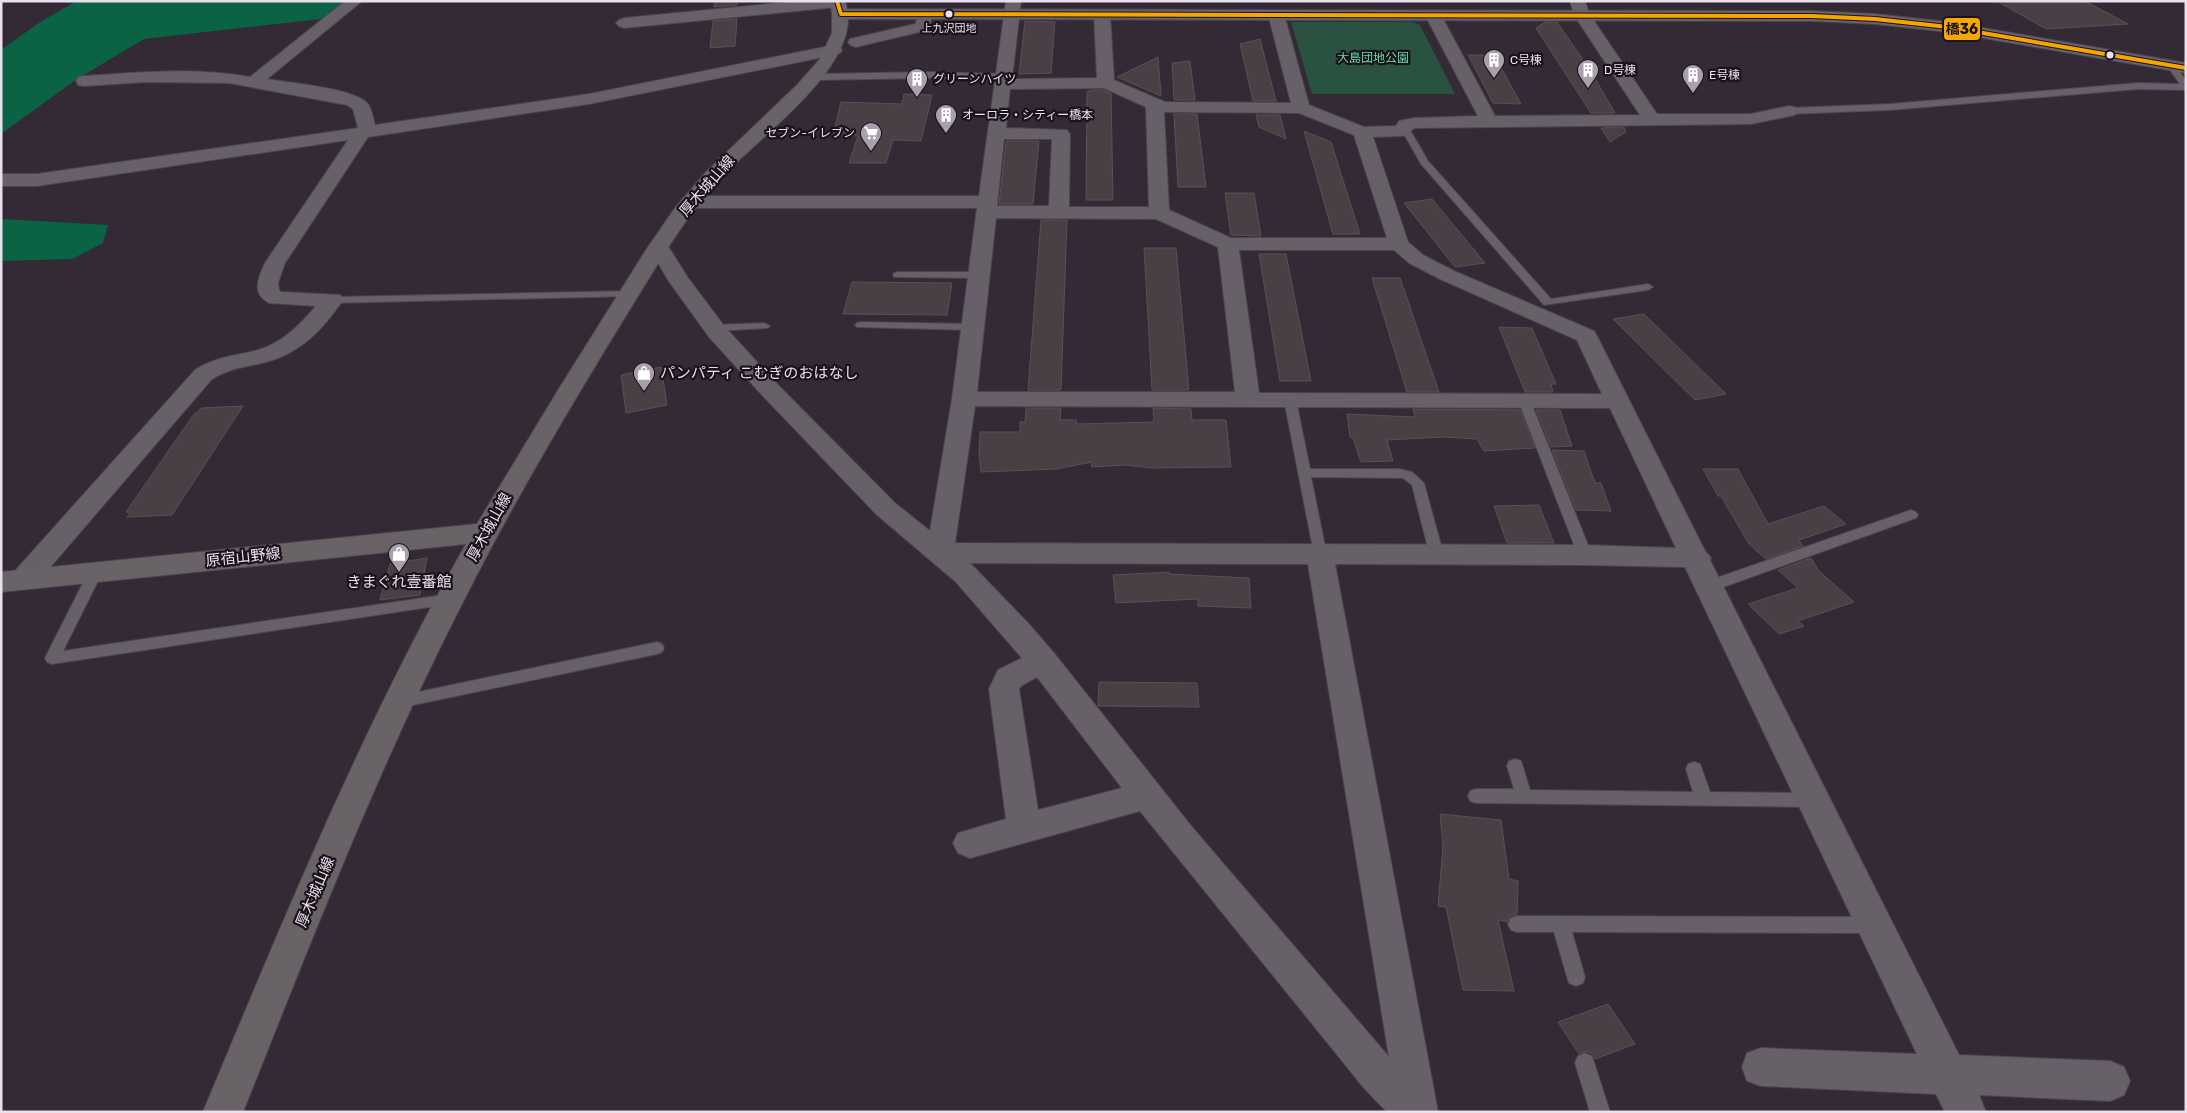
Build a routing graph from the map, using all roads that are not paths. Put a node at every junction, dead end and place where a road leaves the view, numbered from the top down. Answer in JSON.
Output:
{"nodes":[{"id":1,"x":355,"y":1,"type":"edge"},
{"id":2,"x":839,"y":6,"type":"edge"},
{"id":3,"x":1014,"y":8,"type":"edge"},
{"id":4,"x":1580,"y":8,"type":"edge"},
{"id":5,"x":925,"y":14,"type":"junction"},
{"id":6,"x":1102,"y":14,"type":"junction"},
{"id":7,"x":1276,"y":14,"type":"junction"},
{"id":8,"x":1433,"y":15,"type":"junction"},
{"id":9,"x":624,"y":23,"type":"dead end"},
{"id":10,"x":845,"y":46,"type":"junction"},
{"id":11,"x":2179,"y":67,"type":"edge"},
{"id":12,"x":914,"y":75,"type":"junction"},
{"id":13,"x":816,"y":77,"type":"junction"},
{"id":14,"x":1005,"y":80,"type":"junction"},
{"id":15,"x":84,"y":81,"type":"dead end"},
{"id":16,"x":254,"y":82,"type":"junction"},
{"id":17,"x":1106,"y":83,"type":"junction"},
{"id":18,"x":2186,"y":86,"type":"edge"},
{"id":19,"x":910,"y":88,"type":"dead end"},
{"id":20,"x":1155,"y":104,"type":"junction"},
{"id":21,"x":1301,"y":108,"type":"junction"},
{"id":22,"x":1789,"y":111,"type":"joint"},
{"id":23,"x":1652,"y":120,"type":"junction"},
{"id":24,"x":1489,"y":121,"type":"junction"},
{"id":25,"x":1401,"y":131,"type":"junction"},
{"id":26,"x":365,"y":132,"type":"junction"},
{"id":27,"x":1362,"y":132,"type":"junction"},
{"id":28,"x":996,"y":133,"type":"junction"},
{"id":29,"x":1,"y":180,"type":"edge"},
{"id":30,"x":690,"y":202,"type":"junction"},
{"id":31,"x":988,"y":207,"type":"junction"},
{"id":32,"x":1059,"y":212,"type":"junction"},
{"id":33,"x":1160,"y":213,"type":"junction"},
{"id":34,"x":1228,"y":244,"type":"junction"},
{"id":35,"x":1399,"y":244,"type":"junction"},
{"id":36,"x":659,"y":246,"type":"junction"},
{"id":37,"x":898,"y":275,"type":"dead end"},
{"id":38,"x":978,"y":275,"type":"junction"},
{"id":39,"x":1648,"y":287,"type":"dead end"},
{"id":40,"x":629,"y":294,"type":"junction"},
{"id":41,"x":332,"y":300,"type":"junction"},
{"id":42,"x":764,"y":326,"type":"dead end"},
{"id":43,"x":861,"y":326,"type":"dead end"},
{"id":44,"x":971,"y":326,"type":"junction"},
{"id":45,"x":714,"y":328,"type":"junction"},
{"id":46,"x":964,"y":399,"type":"junction"},
{"id":47,"x":1290,"y":400,"type":"junction"},
{"id":48,"x":1524,"y":400,"type":"junction"},
{"id":49,"x":1618,"y":400,"type":"junction"},
{"id":50,"x":1248,"y":401,"type":"junction"},
{"id":51,"x":1305,"y":473,"type":"junction"},
{"id":52,"x":1911,"y":515,"type":"dead end"},
{"id":53,"x":484,"y":534,"type":"junction"},
{"id":54,"x":940,"y":553,"type":"junction"},
{"id":55,"x":1585,"y":555,"type":"junction"},
{"id":56,"x":1320,"y":556,"type":"junction"},
{"id":57,"x":1437,"y":556,"type":"junction"},
{"id":58,"x":1704,"y":572,"type":"junction"},
{"id":59,"x":95,"y":573,"type":"junction"},
{"id":60,"x":13,"y":581,"type":"edge"},
{"id":61,"x":450,"y":599,"type":"junction"},
{"id":62,"x":657,"y":648,"type":"dead end"},
{"id":63,"x":1043,"y":661,"type":"junction"},
{"id":64,"x":399,"y":702,"type":"junction"},
{"id":65,"x":1515,"y":766,"type":"dead end"},
{"id":66,"x":1694,"y":768,"type":"dead end"},
{"id":67,"x":1147,"y":795,"type":"junction"},
{"id":68,"x":1476,"y":796,"type":"dead end"},
{"id":69,"x":1524,"y":796,"type":"junction"},
{"id":70,"x":1704,"y":799,"type":"junction"},
{"id":71,"x":1813,"y":800,"type":"junction"},
{"id":72,"x":1024,"y":828,"type":"junction"},
{"id":73,"x":970,"y":843,"type":"dead end"},
{"id":74,"x":1517,"y":924,"type":"dead end"},
{"id":75,"x":1560,"y":924,"type":"junction"},
{"id":76,"x":1874,"y":925,"type":"junction"},
{"id":77,"x":1576,"y":977,"type":"dead end"},
{"id":78,"x":1585,"y":1063,"type":"dead end"},
{"id":79,"x":1761,"y":1067,"type":"dead end"},
{"id":80,"x":1948,"y":1074,"type":"junction"},
{"id":81,"x":2110,"y":1081,"type":"dead end"},
{"id":82,"x":223,"y":1112,"type":"edge"},
{"id":83,"x":1416,"y":1112,"type":"edge"},
{"id":84,"x":1600,"y":1112,"type":"edge"},
{"id":85,"x":1966,"y":1112,"type":"edge"}],
"edges":[{"from":1,"to":16,"type":"street"},
{"from":2,"to":5,"type":"street"},
{"from":2,"to":9,"type":"street"},
{"from":2,"to":10,"type":"street","name":"厚木城山線"},
{"from":3,"to":5,"type":"street"},
{"from":3,"to":6,"type":"street"},
{"from":3,"to":14,"type":"street"},
{"from":4,"to":8,"type":"street"},
{"from":4,"to":11,"type":"street"},
{"from":4,"to":23,"type":"street"},
{"from":5,"to":10,"type":"street"},
{"from":6,"to":7,"type":"street"},
{"from":6,"to":17,"type":"street"},
{"from":7,"to":8,"type":"street"},
{"from":7,"to":21,"type":"street"},
{"from":8,"to":24,"type":"street"},
{"from":10,"to":13,"type":"street","name":"厚木城山線"},
{"from":10,"to":26,"type":"street"},
{"from":11,"to":18,"type":"lane"},
{"from":12,"to":13,"type":"lane"},
{"from":12,"to":14,"type":"lane"},
{"from":12,"to":19,"type":"lane"},
{"from":13,"to":30,"type":"street","name":"厚木城山線"},
{"from":14,"to":17,"type":"street"},
{"from":14,"to":28,"type":"street"},
{"from":15,"to":16,"type":"street"},
{"from":16,"to":26,"type":"street"},
{"from":17,"to":20,"type":"street"},
{"from":18,"to":22,"type":"lane"},
{"from":20,"to":21,"type":"street"},
{"from":20,"to":33,"type":"street"},
{"from":21,"to":27,"type":"street"},
{"from":22,"to":23,"type":"street"},
{"from":23,"to":24,"type":"street"},
{"from":24,"to":25,"type":"street"},
{"from":25,"to":27,"type":"street"},
{"from":25,"to":39,"type":"lane"},
{"from":26,"to":29,"type":"street"},
{"from":26,"to":41,"type":"street"},
{"from":27,"to":35,"type":"street"},
{"from":28,"to":31,"type":"street"},
{"from":28,"to":32,"type":"street"},
{"from":30,"to":31,"type":"street"},
{"from":30,"to":36,"type":"street","name":"厚木城山線"},
{"from":31,"to":32,"type":"street"},
{"from":31,"to":38,"type":"street"},
{"from":32,"to":33,"type":"street"},
{"from":33,"to":34,"type":"street"},
{"from":34,"to":35,"type":"street"},
{"from":34,"to":50,"type":"street"},
{"from":35,"to":49,"type":"street"},
{"from":36,"to":40,"type":"street","name":"厚木城山線"},
{"from":36,"to":45,"type":"street"},
{"from":37,"to":38,"type":"lane"},
{"from":38,"to":44,"type":"street"},
{"from":40,"to":41,"type":"lane"},
{"from":40,"to":53,"type":"street","name":"厚木城山線"},
{"from":41,"to":60,"type":"street"},
{"from":42,"to":45,"type":"lane"},
{"from":43,"to":44,"type":"lane"},
{"from":44,"to":46,"type":"street"},
{"from":45,"to":54,"type":"street"},
{"from":46,"to":50,"type":"street"},
{"from":46,"to":54,"type":"street"},
{"from":47,"to":48,"type":"street"},
{"from":47,"to":50,"type":"street"},
{"from":47,"to":51,"type":"lane"},
{"from":48,"to":49,"type":"street"},
{"from":48,"to":55,"type":"lane"},
{"from":49,"to":58,"type":"street"},
{"from":51,"to":56,"type":"lane"},
{"from":51,"to":57,"type":"lane"},
{"from":52,"to":58,"type":"lane"},
{"from":53,"to":59,"type":"street","name":"原宿山野線"},
{"from":53,"to":61,"type":"street","name":"厚木城山線"},
{"from":54,"to":56,"type":"street"},
{"from":54,"to":63,"type":"street"},
{"from":55,"to":57,"type":"street"},
{"from":55,"to":58,"type":"street"},
{"from":56,"to":57,"type":"street"},
{"from":56,"to":83,"type":"street"},
{"from":58,"to":71,"type":"street"},
{"from":59,"to":60,"type":"street","name":"原宿山野線"},
{"from":59,"to":61,"type":"lane"},
{"from":61,"to":64,"type":"street","name":"厚木城山線"},
{"from":62,"to":64,"type":"lane"},
{"from":63,"to":67,"type":"street"},
{"from":63,"to":72,"type":"street"},
{"from":64,"to":82,"type":"street","name":"厚木城山線"},
{"from":65,"to":69,"type":"lane"},
{"from":66,"to":70,"type":"lane"},
{"from":67,"to":72,"type":"street"},
{"from":67,"to":83,"type":"street"},
{"from":68,"to":69,"type":"lane"},
{"from":69,"to":70,"type":"lane"},
{"from":70,"to":71,"type":"lane"},
{"from":71,"to":76,"type":"street"},
{"from":72,"to":73,"type":"street"},
{"from":74,"to":75,"type":"lane"},
{"from":75,"to":76,"type":"lane"},
{"from":75,"to":77,"type":"lane"},
{"from":76,"to":80,"type":"street"},
{"from":78,"to":84,"type":"lane"},
{"from":79,"to":80,"type":"street"},
{"from":80,"to":81,"type":"street"},
{"from":80,"to":85,"type":"street"}]}
